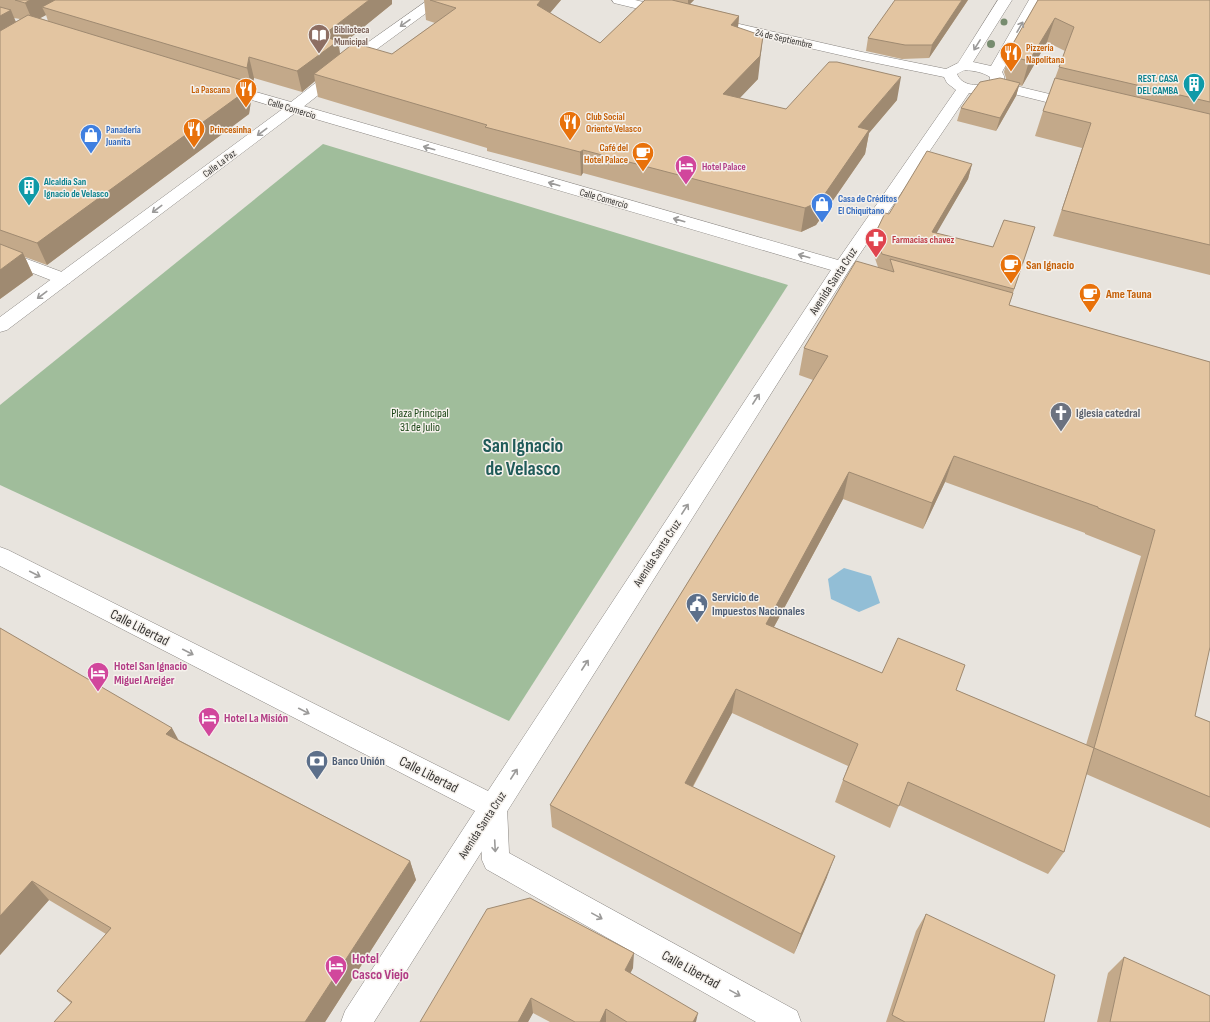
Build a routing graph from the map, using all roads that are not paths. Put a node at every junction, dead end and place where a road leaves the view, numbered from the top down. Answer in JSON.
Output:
{"nodes":[{"id":1,"x":437,"y":0,"type":"edge"},
{"id":2,"x":618,"y":0,"type":"edge"},
{"id":3,"x":1005,"y":0,"type":"edge"},
{"id":4,"x":1036,"y":0,"type":"edge"},
{"id":5,"x":679,"y":14,"type":"edge"},
{"id":6,"x":702,"y":19,"type":"edge"},
{"id":7,"x":963,"y":66,"type":"junction"},
{"id":8,"x":950,"y":74,"type":"junction"},
{"id":9,"x":994,"y":79,"type":"junction"},
{"id":10,"x":209,"y":82,"type":"edge"},
{"id":11,"x":965,"y":88,"type":"junction"},
{"id":12,"x":293,"y":108,"type":"junction"},
{"id":13,"x":1095,"y":109,"type":"edge"},
{"id":14,"x":0,"y":254,"type":"edge"},
{"id":15,"x":849,"y":269,"type":"junction"},
{"id":16,"x":64,"y":279,"type":"junction"},
{"id":17,"x":0,"y":326,"type":"edge"},
{"id":18,"x":0,"y":556,"type":"edge"},
{"id":19,"x":493,"y":807,"type":"junction"},
{"id":20,"x":356,"y":1022,"type":"edge"},
{"id":21,"x":786,"y":1022,"type":"edge"}],
"edges":[{"from":1,"to":12,"type":"main road","name":"Calle La Paz","one_way":true},
{"from":2,"to":5,"type":"main road"},
{"from":3,"to":7,"type":"main road","one_way":true},
{"from":9,"to":4,"type":"main road","one_way":true},
{"from":6,"to":8,"type":"main road","name":"24 de Septiembre"},
{"from":7,"to":8,"type":"main road"},
{"from":7,"to":9,"type":"main road"},
{"from":8,"to":11,"type":"main road"},
{"from":9,"to":11,"type":"main road"},
{"from":9,"to":13,"type":"main road"},
{"from":10,"to":12,"type":"main road","name":"Calle Comercio"},
{"from":11,"to":15,"type":"main road","name":"Avenida Santa Cruz"},
{"from":15,"to":12,"type":"main road","name":"Calle Comercio","one_way":true},
{"from":12,"to":16,"type":"main road","name":"Calle La Paz","one_way":true},
{"from":14,"to":16,"type":"main road"},
{"from":19,"to":15,"type":"main road","name":"Avenida Santa Cruz","one_way":true},
{"from":16,"to":17,"type":"main road","name":"Calle La Paz","one_way":true},
{"from":18,"to":19,"type":"main road","name":"Calle Libertad","one_way":true},
{"from":19,"to":20,"type":"main road","name":"Avenida Santa Cruz"},
{"from":19,"to":21,"type":"main road","name":"Calle Libertad","one_way":true}]}
